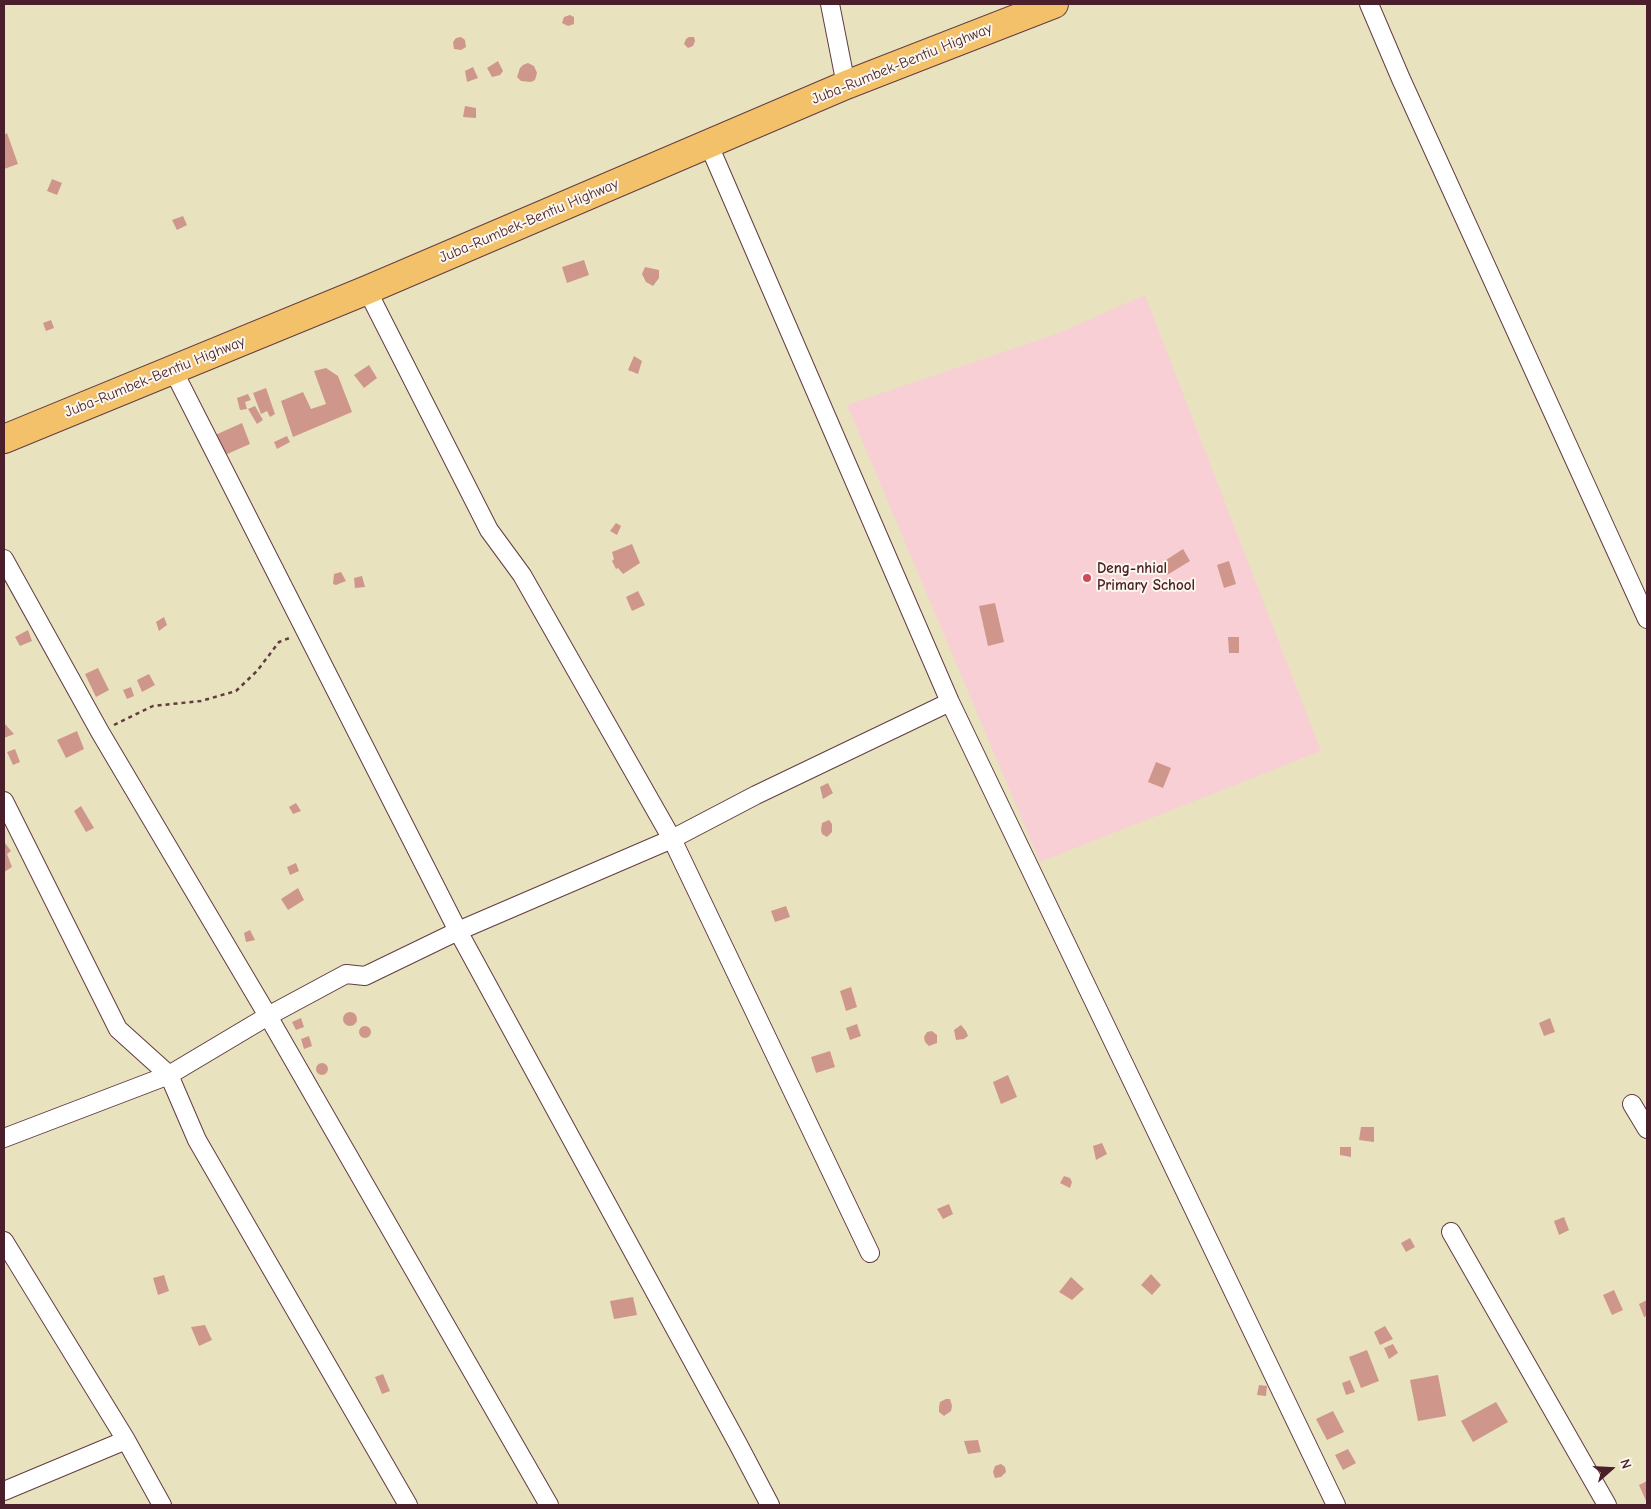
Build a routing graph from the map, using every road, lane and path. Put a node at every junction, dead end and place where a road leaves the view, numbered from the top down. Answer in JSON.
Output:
{"nodes":[{"id":1,"x":830,"y":4,"type":"edge"},
{"id":2,"x":1054,"y":4,"type":"edge"},
{"id":3,"x":1369,"y":4,"type":"edge"},
{"id":4,"x":846,"y":85,"type":"junction"},
{"id":5,"x":708,"y":143,"type":"junction"},
{"id":6,"x":367,"y":290,"type":"junction"},
{"id":7,"x":173,"y":370,"type":"junction"},
{"id":8,"x":4,"y":439,"type":"edge"},
{"id":9,"x":4,"y":559,"type":"edge"},
{"id":10,"x":1647,"y":619,"type":"edge"},
{"id":11,"x":304,"y":631,"type":"junction"},
{"id":12,"x":950,"y":702,"type":"junction"},
{"id":13,"x":100,"y":732,"type":"junction"},
{"id":14,"x":4,"y":801,"type":"edge"},
{"id":15,"x":672,"y":838,"type":"junction"},
{"id":16,"x":458,"y":931,"type":"junction"},
{"id":17,"x":268,"y":1016,"type":"junction"},
{"id":18,"x":169,"y":1075,"type":"junction"},
{"id":19,"x":1632,"y":1104,"type":"dead end"},
{"id":20,"x":1647,"y":1129,"type":"edge"},
{"id":21,"x":4,"y":1138,"type":"edge"},
{"id":22,"x":1450,"y":1232,"type":"dead end"},
{"id":23,"x":4,"y":1240,"type":"edge"},
{"id":24,"x":870,"y":1253,"type":"dead end"},
{"id":25,"x":126,"y":1440,"type":"junction"},
{"id":26,"x":4,"y":1491,"type":"edge"},
{"id":27,"x":162,"y":1505,"type":"edge"},
{"id":28,"x":408,"y":1505,"type":"edge"},
{"id":29,"x":549,"y":1505,"type":"edge"},
{"id":30,"x":770,"y":1505,"type":"edge"},
{"id":31,"x":1336,"y":1505,"type":"edge"},
{"id":32,"x":1607,"y":1505,"type":"edge"}],
"edges":[{"from":1,"to":4,"type":"street"},
{"from":2,"to":4,"type":"main road","name":"Juba-Rumbek-Bentiu Highway"},
{"from":3,"to":10,"type":"street"},
{"from":4,"to":5,"type":"main road","name":"Juba-Rumbek-Bentiu Highway"},
{"from":5,"to":6,"type":"main road","name":"Juba-Rumbek-Bentiu Highway"},
{"from":5,"to":12,"type":"street"},
{"from":6,"to":7,"type":"main road","name":"Juba-Rumbek-Bentiu Highway"},
{"from":6,"to":15,"type":"street"},
{"from":7,"to":8,"type":"main road","name":"Juba-Rumbek-Bentiu Highway"},
{"from":7,"to":11,"type":"street"},
{"from":9,"to":13,"type":"street"},
{"from":11,"to":13,"type":"path"},
{"from":11,"to":16,"type":"street"},
{"from":12,"to":15,"type":"street"},
{"from":12,"to":31,"type":"street"},
{"from":13,"to":17,"type":"street"},
{"from":14,"to":18,"type":"street"},
{"from":15,"to":16,"type":"street"},
{"from":15,"to":24,"type":"street"},
{"from":16,"to":17,"type":"street"},
{"from":16,"to":30,"type":"street"},
{"from":17,"to":18,"type":"street"},
{"from":17,"to":29,"type":"street"},
{"from":18,"to":21,"type":"street"},
{"from":18,"to":28,"type":"street"},
{"from":19,"to":20,"type":"street"},
{"from":22,"to":32,"type":"street"},
{"from":23,"to":25,"type":"street"},
{"from":25,"to":26,"type":"street"},
{"from":25,"to":27,"type":"street"}]}
